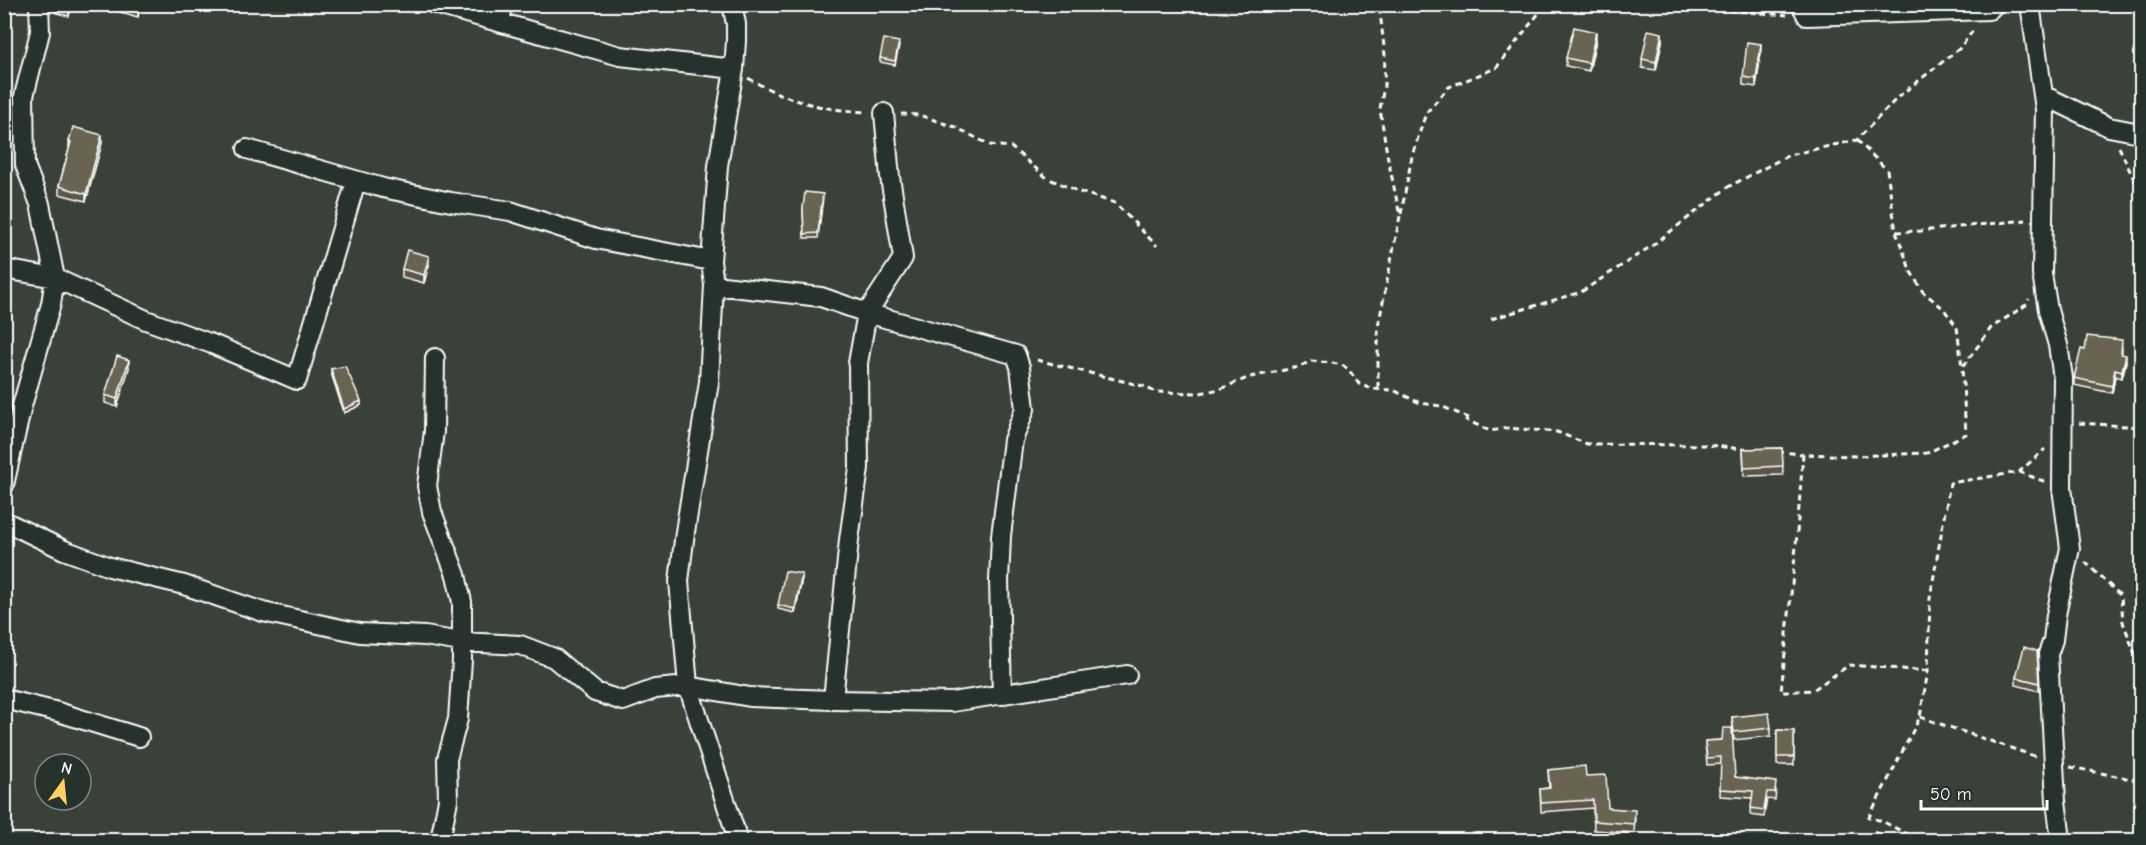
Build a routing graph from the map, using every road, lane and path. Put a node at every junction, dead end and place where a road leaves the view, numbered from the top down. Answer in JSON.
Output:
{"nodes":[{"id":1,"x":39,"y":4,"type":"edge"},
{"id":2,"x":434,"y":4,"type":"edge"},
{"id":3,"x":502,"y":4,"type":"edge"},
{"id":4,"x":732,"y":4,"type":"edge"},
{"id":5,"x":1379,"y":4,"type":"edge"},
{"id":6,"x":1546,"y":4,"type":"edge"},
{"id":7,"x":1646,"y":4,"type":"edge"},
{"id":8,"x":2030,"y":4,"type":"edge"},
{"id":9,"x":1683,"y":6,"type":"edge"},
{"id":10,"x":1992,"y":7,"type":"edge"},
{"id":11,"x":1804,"y":10,"type":"edge"},
{"id":12,"x":501,"y":23,"type":"junction"},
{"id":13,"x":734,"y":69,"type":"junction"},
{"id":14,"x":2043,"y":95,"type":"junction"},
{"id":15,"x":884,"y":113,"type":"junction"},
{"id":16,"x":2109,"y":127,"type":"junction"},
{"id":17,"x":2142,"y":135,"type":"edge"},
{"id":18,"x":1857,"y":140,"type":"junction"},
{"id":19,"x":247,"y":149,"type":"dead end"},
{"id":20,"x":356,"y":181,"type":"junction"},
{"id":21,"x":2142,"y":197,"type":"edge"},
{"id":22,"x":1400,"y":216,"type":"junction"},
{"id":23,"x":2043,"y":218,"type":"junction"},
{"id":24,"x":1896,"y":232,"type":"junction"},
{"id":25,"x":1157,"y":246,"type":"dead end"},
{"id":26,"x":711,"y":261,"type":"junction"},
{"id":27,"x":4,"y":269,"type":"edge"},
{"id":28,"x":2042,"y":274,"type":"junction"},
{"id":29,"x":55,"y":278,"type":"junction"},
{"id":30,"x":714,"y":285,"type":"junction"},
{"id":31,"x":867,"y":314,"type":"junction"},
{"id":32,"x":1491,"y":319,"type":"dead end"},
{"id":33,"x":1016,"y":355,"type":"junction"},
{"id":34,"x":435,"y":358,"type":"dead end"},
{"id":35,"x":1962,"y":368,"type":"junction"},
{"id":36,"x":1378,"y":388,"type":"junction"},
{"id":37,"x":2142,"y":427,"type":"edge"},
{"id":38,"x":2062,"y":428,"type":"junction"},
{"id":39,"x":1756,"y":450,"type":"edge"},
{"id":40,"x":1768,"y":451,"type":"edge"},
{"id":41,"x":1803,"y":454,"type":"junction"},
{"id":42,"x":2019,"y":472,"type":"junction"},
{"id":43,"x":4,"y":485,"type":"edge"},
{"id":44,"x":2061,"y":488,"type":"junction"},
{"id":45,"x":4,"y":520,"type":"edge"},
{"id":46,"x":2070,"y":548,"type":"junction"},
{"id":47,"x":461,"y":642,"type":"junction"},
{"id":48,"x":1928,"y":671,"type":"junction"},
{"id":49,"x":2142,"y":672,"type":"edge"},
{"id":50,"x":1127,"y":675,"type":"dead end"},
{"id":51,"x":688,"y":686,"type":"junction"},
{"id":52,"x":1002,"y":695,"type":"junction"},
{"id":53,"x":4,"y":699,"type":"edge"},
{"id":54,"x":833,"y":700,"type":"junction"},
{"id":55,"x":1920,"y":717,"type":"junction"},
{"id":56,"x":139,"y":737,"type":"dead end"},
{"id":57,"x":2055,"y":764,"type":"junction"},
{"id":58,"x":2142,"y":781,"type":"edge"},
{"id":59,"x":440,"y":840,"type":"edge"},
{"id":60,"x":738,"y":840,"type":"edge"},
{"id":61,"x":1918,"y":840,"type":"edge"},
{"id":62,"x":2061,"y":840,"type":"edge"}],
"edges":[{"from":1,"to":29,"type":"street"},
{"from":2,"to":12,"type":"street"},
{"from":3,"to":12,"type":"street"},
{"from":4,"to":13,"type":"street"},
{"from":5,"to":22,"type":"path"},
{"from":6,"to":22,"type":"path"},
{"from":7,"to":9,"type":"path"},
{"from":8,"to":14,"type":"street"},
{"from":9,"to":11,"type":"path"},
{"from":10,"to":11,"type":"street"},
{"from":10,"to":18,"type":"path"},
{"from":12,"to":13,"type":"street"},
{"from":13,"to":15,"type":"path"},
{"from":13,"to":26,"type":"street"},
{"from":14,"to":16,"type":"street"},
{"from":14,"to":23,"type":"street"},
{"from":15,"to":25,"type":"path"},
{"from":15,"to":31,"type":"street"},
{"from":16,"to":17,"type":"street"},
{"from":16,"to":21,"type":"path"},
{"from":18,"to":24,"type":"path"},
{"from":18,"to":32,"type":"path"},
{"from":19,"to":20,"type":"street"},
{"from":20,"to":26,"type":"street"},
{"from":20,"to":29,"type":"street"},
{"from":22,"to":36,"type":"path"},
{"from":23,"to":24,"type":"path"},
{"from":23,"to":28,"type":"street"},
{"from":24,"to":35,"type":"path"},
{"from":26,"to":30,"type":"street"},
{"from":27,"to":29,"type":"street"},
{"from":28,"to":35,"type":"path"},
{"from":28,"to":38,"type":"street"},
{"from":29,"to":43,"type":"street"},
{"from":30,"to":31,"type":"street"},
{"from":30,"to":51,"type":"street"},
{"from":31,"to":33,"type":"street"},
{"from":31,"to":54,"type":"street"},
{"from":33,"to":36,"type":"path"},
{"from":33,"to":52,"type":"street"},
{"from":34,"to":47,"type":"street"},
{"from":35,"to":41,"type":"path"},
{"from":36,"to":39,"type":"path"},
{"from":37,"to":38,"type":"path"},
{"from":38,"to":42,"type":"path"},
{"from":38,"to":44,"type":"street"},
{"from":40,"to":41,"type":"path"},
{"from":41,"to":48,"type":"path"},
{"from":42,"to":44,"type":"path"},
{"from":42,"to":48,"type":"path"},
{"from":44,"to":46,"type":"street"},
{"from":45,"to":47,"type":"street"},
{"from":46,"to":49,"type":"path"},
{"from":46,"to":57,"type":"street"},
{"from":47,"to":51,"type":"street"},
{"from":47,"to":59,"type":"street"},
{"from":48,"to":55,"type":"path"},
{"from":50,"to":52,"type":"street"},
{"from":51,"to":54,"type":"street"},
{"from":51,"to":60,"type":"street"},
{"from":52,"to":54,"type":"street"},
{"from":53,"to":56,"type":"street"},
{"from":55,"to":57,"type":"path"},
{"from":55,"to":61,"type":"path"},
{"from":57,"to":58,"type":"path"},
{"from":57,"to":62,"type":"street"}]}
